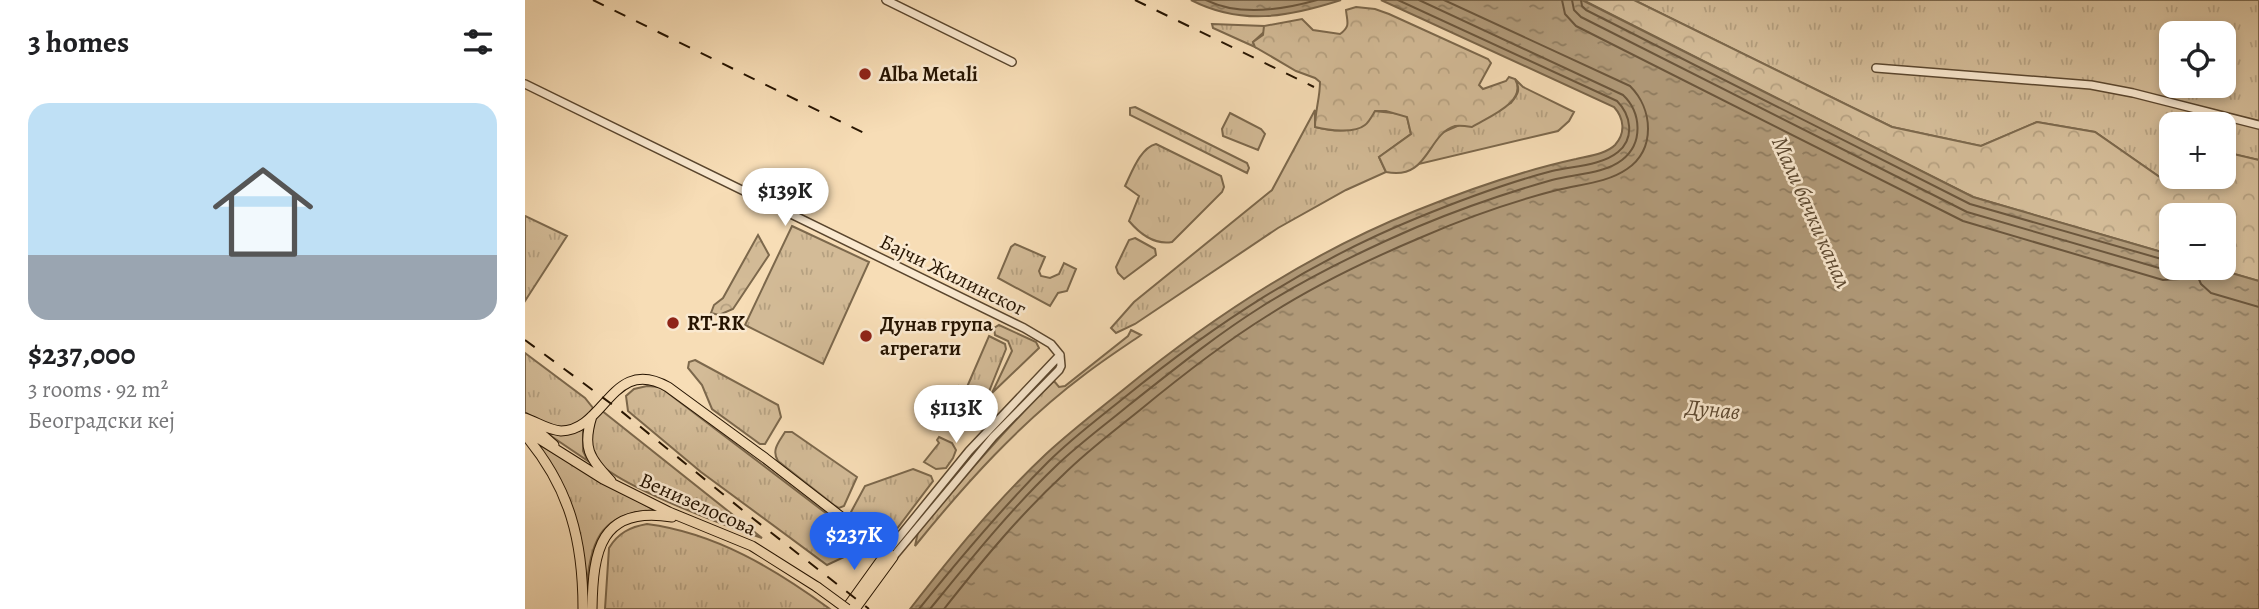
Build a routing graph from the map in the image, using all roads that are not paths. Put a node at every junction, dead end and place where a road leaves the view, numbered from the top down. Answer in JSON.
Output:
{"nodes":[{"id":1,"x":886,"y":0,"type":"edge"},
{"id":2,"x":1012,"y":62,"type":"dead end"},
{"id":3,"x":1876,"y":68,"type":"dead end"},
{"id":4,"x":525,"y":84,"type":"edge"},
{"id":5,"x":2259,"y":125,"type":"edge"},
{"id":6,"x":593,"y":414,"type":"junction"},
{"id":7,"x":525,"y":418,"type":"edge"},
{"id":8,"x":525,"y":430,"type":"edge"},
{"id":9,"x":525,"y":435,"type":"edge"},
{"id":10,"x":563,"y":453,"type":"junction"},
{"id":11,"x":615,"y":486,"type":"junction"},
{"id":12,"x":691,"y":520,"type":"junction"},
{"id":13,"x":890,"y":554,"type":"junction"},
{"id":14,"x":583,"y":609,"type":"edge"},
{"id":15,"x":592,"y":609,"type":"edge"},
{"id":16,"x":846,"y":609,"type":"edge"},
{"id":17,"x":855,"y":609,"type":"edge"}],
"edges":[{"from":1,"to":2,"type":"street"},
{"from":3,"to":5,"type":"street"},
{"from":4,"to":13,"type":"street","name":"Бајчи Жилинског"},
{"from":6,"to":7,"type":"main road"},
{"from":6,"to":11,"type":"main road"},
{"from":6,"to":13,"type":"main road"},
{"from":7,"to":10,"type":"main road","name":"Венизелосова"},
{"from":8,"to":10,"type":"main road","name":"Венизелосова"},
{"from":9,"to":14,"type":"main road"},
{"from":10,"to":11,"type":"main road","name":"Венизелосова"},
{"from":11,"to":12,"type":"main road","name":"Венизелосова"},
{"from":12,"to":15,"type":"main road"},
{"from":12,"to":16,"type":"main road","name":"Венизелосова","bridge":true},
{"from":13,"to":16,"type":"main road"},
{"from":13,"to":17,"type":"main road"}]}
